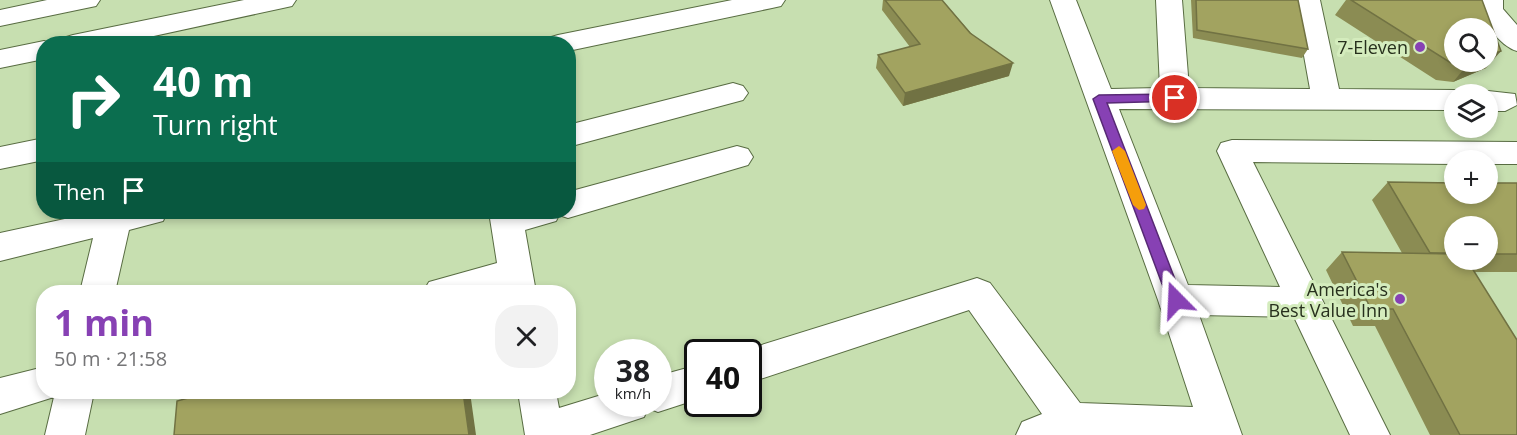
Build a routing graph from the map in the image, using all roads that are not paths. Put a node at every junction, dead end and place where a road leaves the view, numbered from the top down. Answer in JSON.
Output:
{"nodes":[{"id":1,"x":87,"y":0,"type":"edge"},
{"id":2,"x":283,"y":0,"type":"edge"},
{"id":3,"x":772,"y":0,"type":"edge"},
{"id":4,"x":1063,"y":0,"type":"edge"},
{"id":5,"x":1307,"y":0,"type":"edge"},
{"id":6,"x":1490,"y":0,"type":"edge"},
{"id":7,"x":1177,"y":9,"type":"edge"},
{"id":8,"x":0,"y":18,"type":"edge"},
{"id":9,"x":111,"y":36,"type":"edge"},
{"id":10,"x":576,"y":40,"type":"edge"},
{"id":11,"x":1517,"y":42,"type":"edge"},
{"id":12,"x":36,"y":52,"type":"edge"},
{"id":13,"x":0,"y":59,"type":"edge"},
{"id":14,"x":733,"y":93,"type":"dead end"},
{"id":15,"x":1175,"y":98,"type":"junction"},
{"id":16,"x":1099,"y":99,"type":"junction"},
{"id":17,"x":1326,"y":99,"type":"junction"},
{"id":18,"x":1444,"y":100,"type":"edge"},
{"id":19,"x":576,"y":133,"type":"edge"},
{"id":20,"x":36,"y":151,"type":"edge"},
{"id":21,"x":1517,"y":153,"type":"edge"},
{"id":22,"x":737,"y":157,"type":"dead end"},
{"id":23,"x":0,"y":158,"type":"edge"},
{"id":24,"x":576,"y":203,"type":"edge"},
{"id":25,"x":104,"y":219,"type":"edge"},
{"id":26,"x":114,"y":219,"type":"edge"},
{"id":27,"x":506,"y":219,"type":"edge"},
{"id":28,"x":0,"y":247,"type":"edge"},
{"id":29,"x":517,"y":282,"type":"edge"},
{"id":30,"x":100,"y":285,"type":"edge"},
{"id":31,"x":494,"y":285,"type":"edge"},
{"id":32,"x":1176,"y":300,"type":"junction"},
{"id":33,"x":1306,"y":302,"type":"junction"},
{"id":34,"x":762,"y":362,"type":"edge"},
{"id":35,"x":36,"y":393,"type":"edge"},
{"id":36,"x":0,"y":396,"type":"edge"},
{"id":37,"x":70,"y":399,"type":"edge"},
{"id":38,"x":538,"y":399,"type":"edge"},
{"id":39,"x":594,"y":416,"type":"edge"},
{"id":40,"x":1053,"y":428,"type":"edge"},
{"id":41,"x":1221,"y":430,"type":"edge"},
{"id":42,"x":545,"y":433,"type":"edge"},
{"id":43,"x":65,"y":435,"type":"edge"},
{"id":44,"x":1370,"y":435,"type":"edge"}],
"edges":[{"from":1,"to":8,"type":"main road"},
{"from":2,"to":9,"type":"main road"},
{"from":3,"to":10,"type":"main road"},
{"from":4,"to":16,"type":"main road"},
{"from":5,"to":17,"type":"main road"},
{"from":6,"to":11,"type":"main road"},
{"from":7,"to":15,"type":"main road"},
{"from":12,"to":13,"type":"main road"},
{"from":14,"to":19,"type":"main road"},
{"from":15,"to":16,"type":"main road"},
{"from":15,"to":17,"type":"main road"},
{"from":16,"to":32,"type":"main road"},
{"from":17,"to":18,"type":"main road"},
{"from":20,"to":23,"type":"main road"},
{"from":21,"to":33,"type":"main road"},
{"from":22,"to":24,"type":"main road"},
{"from":25,"to":28,"type":"main road"},
{"from":26,"to":30,"type":"main road"},
{"from":27,"to":29,"type":"main road"},
{"from":29,"to":31,"type":"main road"},
{"from":32,"to":33,"type":"main road"},
{"from":32,"to":41,"type":"main road"},
{"from":33,"to":44,"type":"main road"},
{"from":34,"to":40,"type":"main road"},
{"from":35,"to":36,"type":"main road"},
{"from":37,"to":43,"type":"main road"},
{"from":38,"to":42,"type":"main road"},
{"from":39,"to":42,"type":"main road"},
{"from":40,"to":41,"type":"main road"}]}
